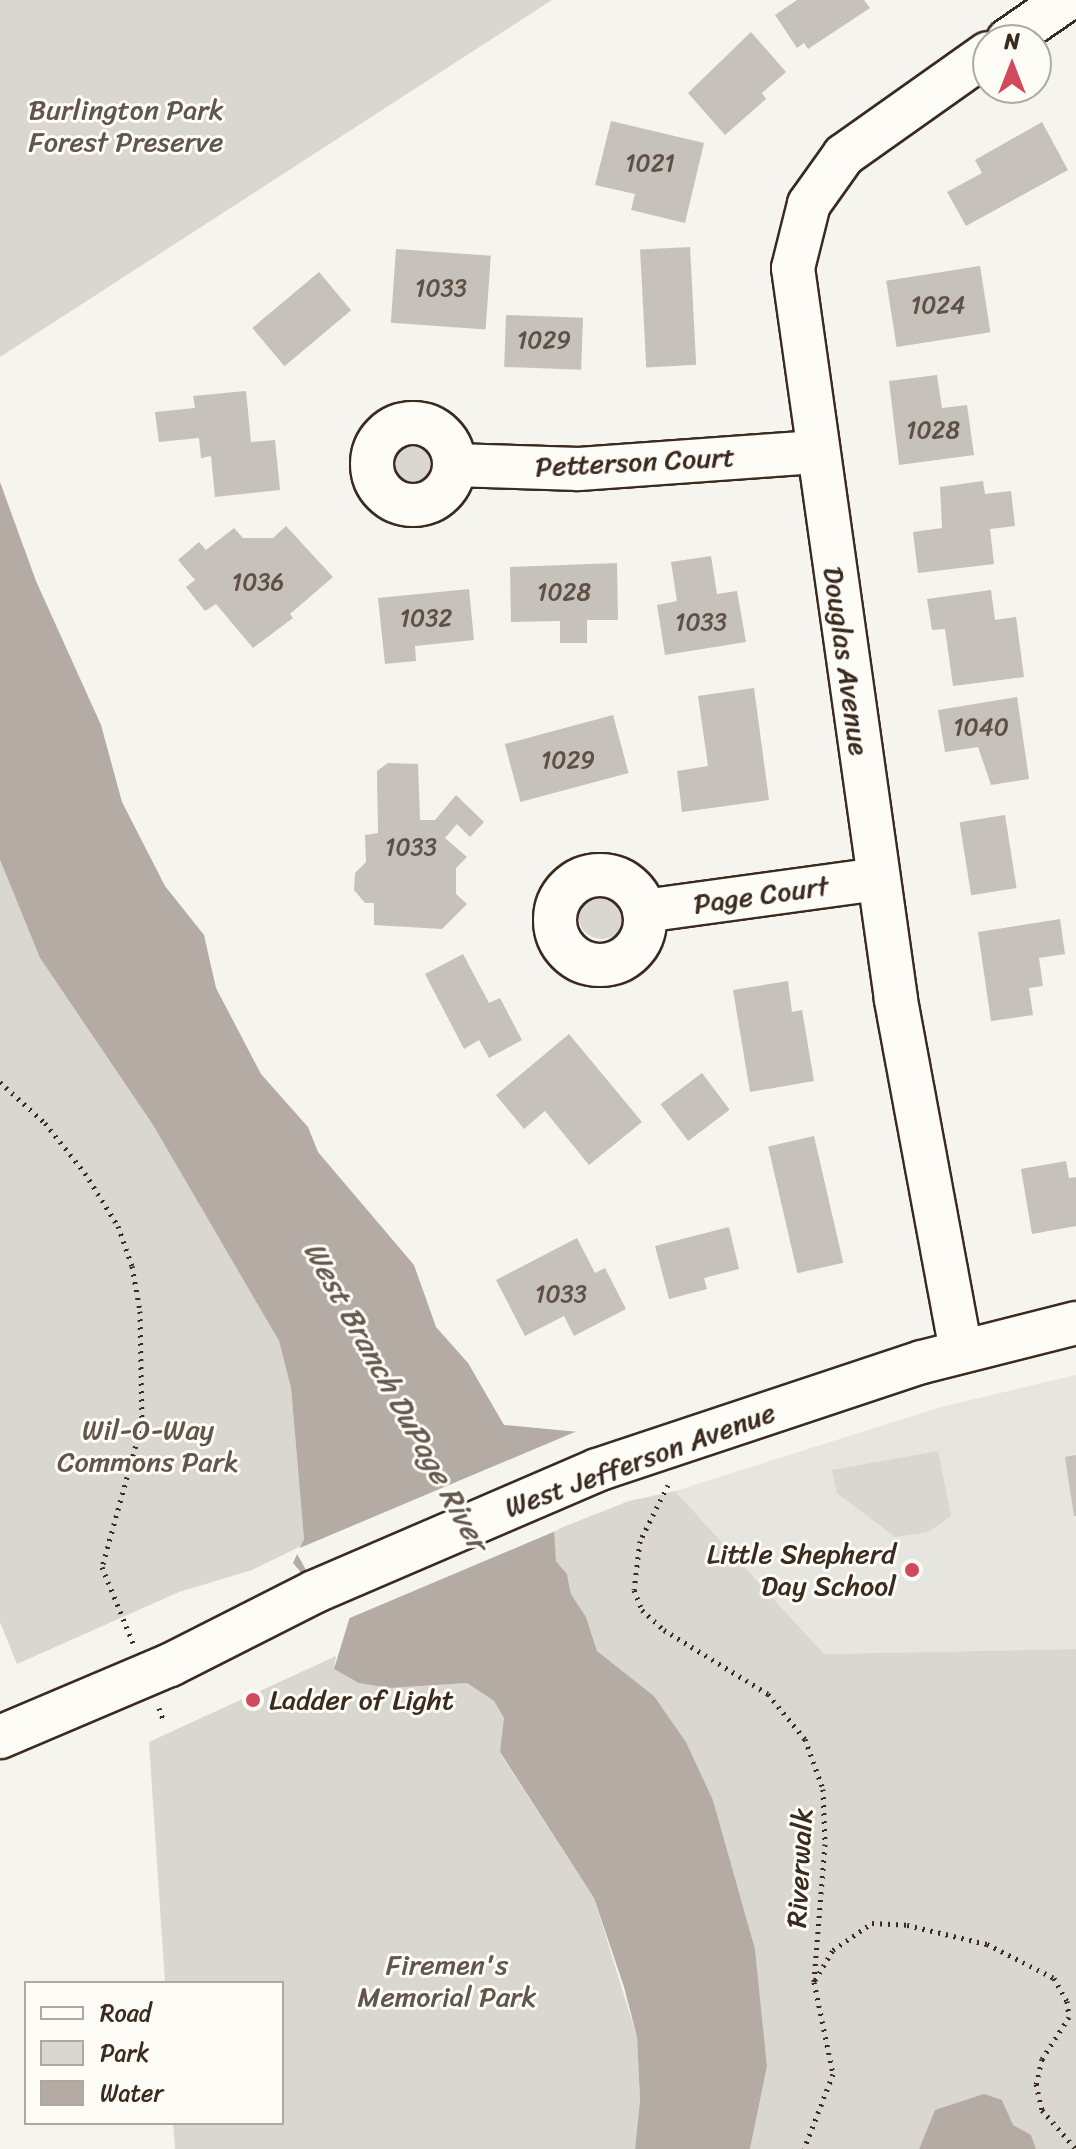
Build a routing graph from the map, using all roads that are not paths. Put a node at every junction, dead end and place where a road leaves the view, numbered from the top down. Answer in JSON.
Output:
{"nodes":[{"id":1,"x":1066,"y":0,"type":"edge"},
{"id":2,"x":1031,"y":24,"type":"edge"},
{"id":3,"x":972,"y":64,"type":"edge"},
{"id":4,"x":815,"y":452,"type":"junction"},
{"id":5,"x":454,"y":465,"type":"dead end"},
{"id":6,"x":878,"y":879,"type":"junction"},
{"id":7,"x":644,"y":911,"type":"dead end"},
{"id":8,"x":1076,"y":1323,"type":"edge"},
{"id":9,"x":961,"y":1351,"type":"junction"},
{"id":10,"x":0,"y":1737,"type":"edge"}],
"edges":[{"from":1,"to":2,"type":"street"},
{"from":3,"to":4,"type":"street","name":"Douglas Avenue"},
{"from":4,"to":5,"type":"street","name":"Petterson Court"},
{"from":4,"to":6,"type":"street","name":"Douglas Avenue"},
{"from":6,"to":7,"type":"street","name":"Page Court"},
{"from":6,"to":9,"type":"street","name":"Douglas Avenue"},
{"from":8,"to":9,"type":"street","name":"West Jefferson Avenue"},
{"from":9,"to":10,"type":"street","name":"West Jefferson Avenue"}]}
